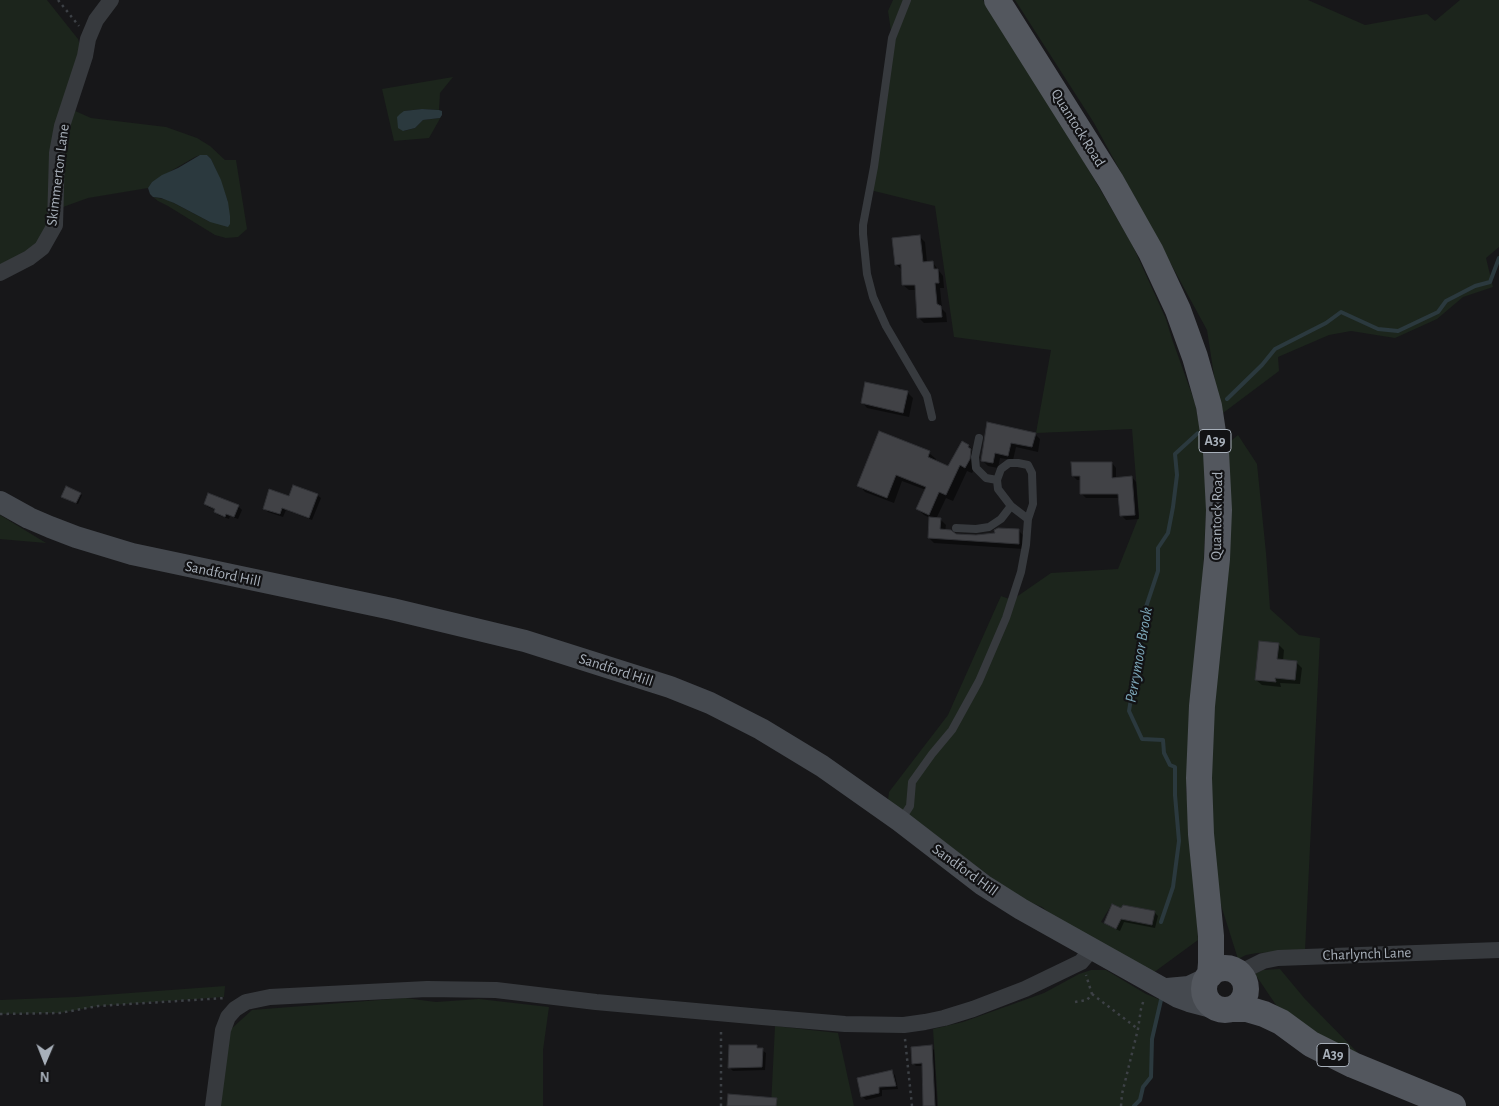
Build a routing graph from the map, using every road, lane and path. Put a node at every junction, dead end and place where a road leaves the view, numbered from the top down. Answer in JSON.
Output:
{"nodes":[{"id":1,"x":58,"y":0,"type":"edge"},
{"id":2,"x":111,"y":0,"type":"edge"},
{"id":3,"x":907,"y":0,"type":"edge"},
{"id":4,"x":997,"y":0,"type":"edge"},
{"id":5,"x":88,"y":40,"type":"junction"},
{"id":6,"x":0,"y":273,"type":"edge"},
{"id":7,"x":932,"y":417,"type":"dead end"},
{"id":8,"x":979,"y":438,"type":"dead end"},
{"id":9,"x":997,"y":480,"type":"junction"},
{"id":10,"x":0,"y":502,"type":"edge"},
{"id":11,"x":1011,"y":506,"type":"junction"},
{"id":12,"x":1028,"y":519,"type":"junction"},
{"id":13,"x":956,"y":528,"type":"dead end"},
{"id":14,"x":900,"y":822,"type":"junction"},
{"id":15,"x":1499,"y":950,"type":"edge"},
{"id":16,"x":1087,"y":956,"type":"junction"},
{"id":17,"x":1226,"y":976,"type":"junction"},
{"id":18,"x":1159,"y":985,"type":"junction"},
{"id":19,"x":1092,"y":994,"type":"junction"},
{"id":20,"x":246,"y":1002,"type":"junction"},
{"id":21,"x":1075,"y":1002,"type":"dead end"},
{"id":22,"x":1222,"y":1008,"type":"junction"},
{"id":23,"x":0,"y":1014,"type":"edge"},
{"id":24,"x":722,"y":1014,"type":"junction"},
{"id":25,"x":1281,"y":1022,"type":"junction"},
{"id":26,"x":904,"y":1025,"type":"junction"},
{"id":27,"x":1138,"y":1029,"type":"junction"},
{"id":28,"x":213,"y":1106,"type":"edge"},
{"id":29,"x":721,"y":1106,"type":"edge"},
{"id":30,"x":912,"y":1106,"type":"edge"},
{"id":31,"x":1120,"y":1106,"type":"edge"},
{"id":32,"x":1453,"y":1106,"type":"edge"}],
"edges":[{"from":1,"to":5,"type":"path"},
{"from":2,"to":5,"type":"street","name":"Skimmerton Lane"},
{"from":3,"to":7,"type":"lane"},
{"from":4,"to":17,"type":"main road","name":"Quantock Road","number":"A39"},
{"from":5,"to":6,"type":"street","name":"Skimmerton Lane"},
{"from":8,"to":9,"type":"lane"},
{"from":9,"to":11,"type":"lane"},
{"from":9,"to":12,"type":"lane"},
{"from":10,"to":14,"type":"main road","name":"Sandford Hill"},
{"from":11,"to":12,"type":"lane"},
{"from":11,"to":13,"type":"lane"},
{"from":12,"to":14,"type":"lane"},
{"from":14,"to":16,"type":"main road","name":"Sandford Hill"},
{"from":15,"to":17,"type":"street","name":"Charlynch Lane"},
{"from":16,"to":18,"type":"main road","name":"Sandford Hill"},
{"from":16,"to":19,"type":"path"},
{"from":16,"to":26,"type":"street"},
{"from":17,"to":18,"type":"main road"},
{"from":17,"to":22,"type":"main road","number":"A39"},
{"from":17,"to":22,"type":"main road","number":"A39"},
{"from":17,"to":25,"type":"main road","number":"A39"},
{"from":18,"to":22,"type":"main road","name":"Sandford Hill"},
{"from":18,"to":27,"type":"path"},
{"from":19,"to":21,"type":"path"},
{"from":19,"to":27,"type":"path"},
{"from":20,"to":23,"type":"path"},
{"from":20,"to":24,"type":"street"},
{"from":20,"to":28,"type":"street"},
{"from":22,"to":25,"type":"main road","number":"A39"},
{"from":24,"to":26,"type":"street"},
{"from":24,"to":29,"type":"path"},
{"from":25,"to":32,"type":"main road","number":"A39"},
{"from":26,"to":30,"type":"path"},
{"from":27,"to":31,"type":"path"}]}
